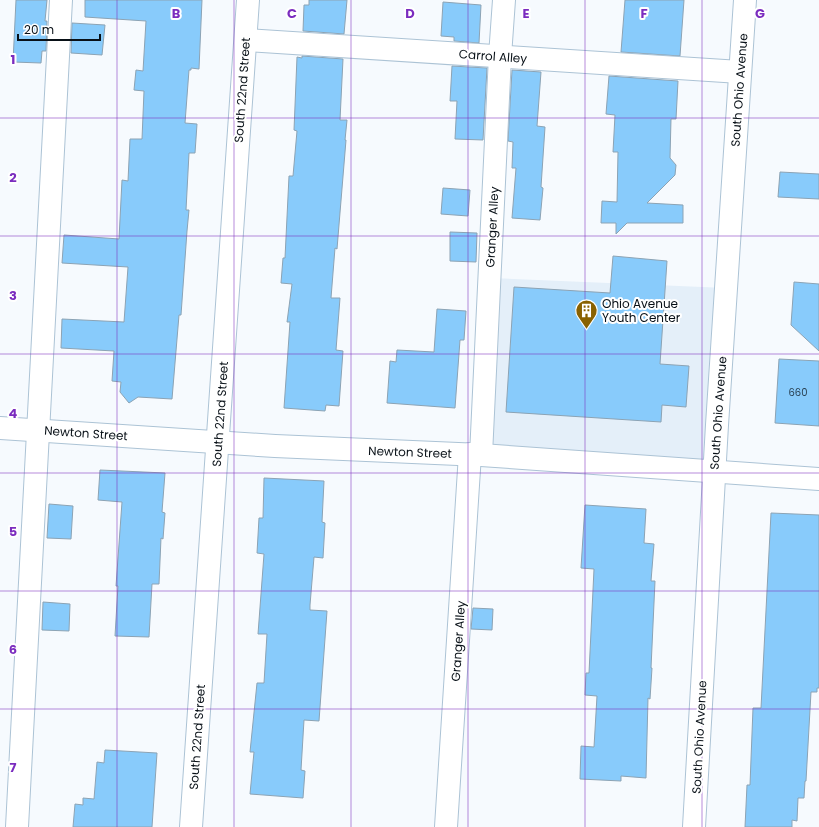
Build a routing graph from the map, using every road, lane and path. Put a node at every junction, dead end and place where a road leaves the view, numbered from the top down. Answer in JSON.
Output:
{"nodes":[{"id":1,"x":61,"y":0,"type":"edge"},
{"id":2,"x":248,"y":0,"type":"edge"},
{"id":3,"x":504,"y":0,"type":"edge"},
{"id":4,"x":745,"y":0,"type":"edge"},
{"id":5,"x":246,"y":40,"type":"junction"},
{"id":6,"x":500,"y":56,"type":"junction"},
{"id":7,"x":740,"y":72,"type":"junction"},
{"id":8,"x":0,"y":428,"type":"edge"},
{"id":9,"x":38,"y":430,"type":"junction"},
{"id":10,"x":218,"y":442,"type":"junction"},
{"id":11,"x":475,"y":454,"type":"junction"},
{"id":12,"x":715,"y":470,"type":"junction"},
{"id":13,"x":819,"y":479,"type":"edge"},
{"id":14,"x":17,"y":827,"type":"edge"},
{"id":15,"x":190,"y":827,"type":"edge"},
{"id":16,"x":446,"y":827,"type":"edge"},
{"id":17,"x":694,"y":827,"type":"edge"}],
"edges":[{"from":1,"to":9,"type":"street"},
{"from":2,"to":5,"type":"street","name":"South 22nd Street"},
{"from":3,"to":6,"type":"street","name":"Granger Alley"},
{"from":4,"to":7,"type":"street","name":"South Ohio Avenue"},
{"from":5,"to":6,"type":"street","name":"Carrol Alley"},
{"from":5,"to":10,"type":"street","name":"South 22nd Street"},
{"from":6,"to":7,"type":"street","name":"Carrol Alley"},
{"from":6,"to":11,"type":"street","name":"Granger Alley"},
{"from":7,"to":12,"type":"street","name":"South Ohio Avenue"},
{"from":8,"to":9,"type":"street","name":"Newton Street"},
{"from":9,"to":10,"type":"street","name":"Newton Street"},
{"from":9,"to":14,"type":"street"},
{"from":10,"to":11,"type":"street","name":"Newton Street"},
{"from":10,"to":15,"type":"street","name":"South 22nd Street"},
{"from":11,"to":12,"type":"street","name":"Newton Street"},
{"from":11,"to":16,"type":"street","name":"Granger Alley"},
{"from":12,"to":13,"type":"street","name":"Newton Street"},
{"from":12,"to":17,"type":"street","name":"South Ohio Avenue"}]}
